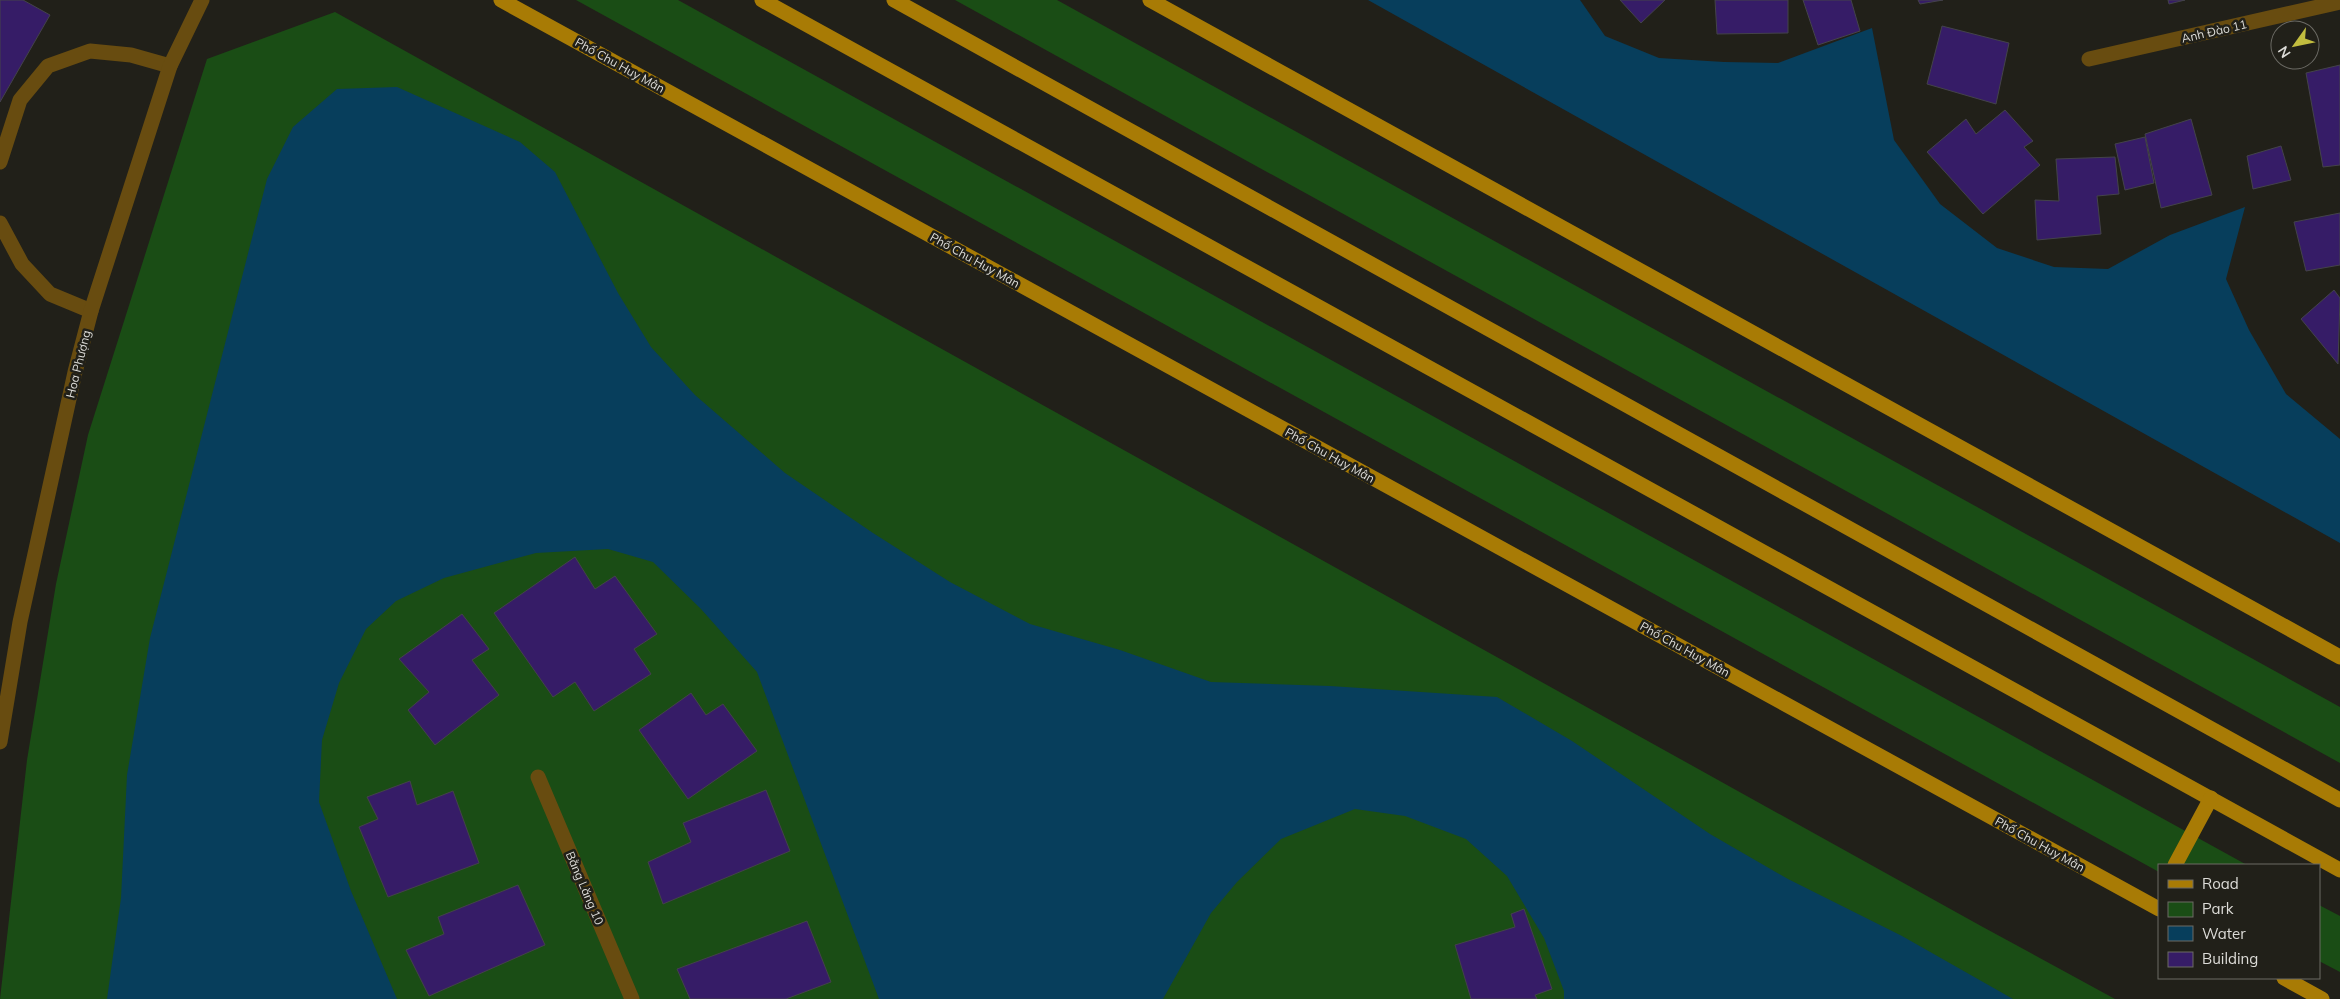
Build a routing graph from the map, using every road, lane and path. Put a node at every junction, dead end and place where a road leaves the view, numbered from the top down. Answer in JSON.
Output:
{"nodes":[{"id":1,"x":202,"y":0,"type":"edge"},
{"id":2,"x":501,"y":0,"type":"edge"},
{"id":3,"x":762,"y":0,"type":"edge"},
{"id":4,"x":894,"y":0,"type":"edge"},
{"id":5,"x":1150,"y":0,"type":"edge"},
{"id":6,"x":2340,"y":2,"type":"edge"},
{"id":7,"x":2089,"y":59,"type":"dead end"},
{"id":8,"x":170,"y":66,"type":"junction"},
{"id":9,"x":0,"y":162,"type":"edge"},
{"id":10,"x":0,"y":223,"type":"edge"},
{"id":11,"x":91,"y":311,"type":"junction"},
{"id":12,"x":2340,"y":657,"type":"edge"},
{"id":13,"x":2,"y":720,"type":"edge"},
{"id":14,"x":0,"y":742,"type":"edge"},
{"id":15,"x":538,"y":777,"type":"dead end"},
{"id":16,"x":2211,"y":798,"type":"junction"},
{"id":17,"x":2340,"y":800,"type":"edge"},
{"id":18,"x":2176,"y":864,"type":"edge"},
{"id":19,"x":2340,"y":870,"type":"edge"},
{"id":20,"x":2157,"y":903,"type":"edge"},
{"id":21,"x":2286,"y":979,"type":"edge"},
{"id":22,"x":632,"y":999,"type":"edge"},
{"id":23,"x":2322,"y":999,"type":"edge"}],
"edges":[{"from":1,"to":8,"type":"street","name":"Hoa Phượng"},
{"from":2,"to":20,"type":"main road","name":"Phố Chu Huy Mân"},
{"from":3,"to":16,"type":"main road"},
{"from":4,"to":17,"type":"main road"},
{"from":5,"to":12,"type":"main road"},
{"from":6,"to":7,"type":"street","name":"Anh Đào 11"},
{"from":8,"to":9,"type":"street"},
{"from":8,"to":11,"type":"street","name":"Hoa Phượng"},
{"from":10,"to":11,"type":"street"},
{"from":11,"to":13,"type":"street","name":"Hoa Phượng"},
{"from":13,"to":14,"type":"street","name":"Hoa Phượng"},
{"from":15,"to":22,"type":"street","name":"Bằng Lăng 10"},
{"from":16,"to":18,"type":"main road"},
{"from":16,"to":19,"type":"main road"},
{"from":21,"to":23,"type":"main road"}]}
